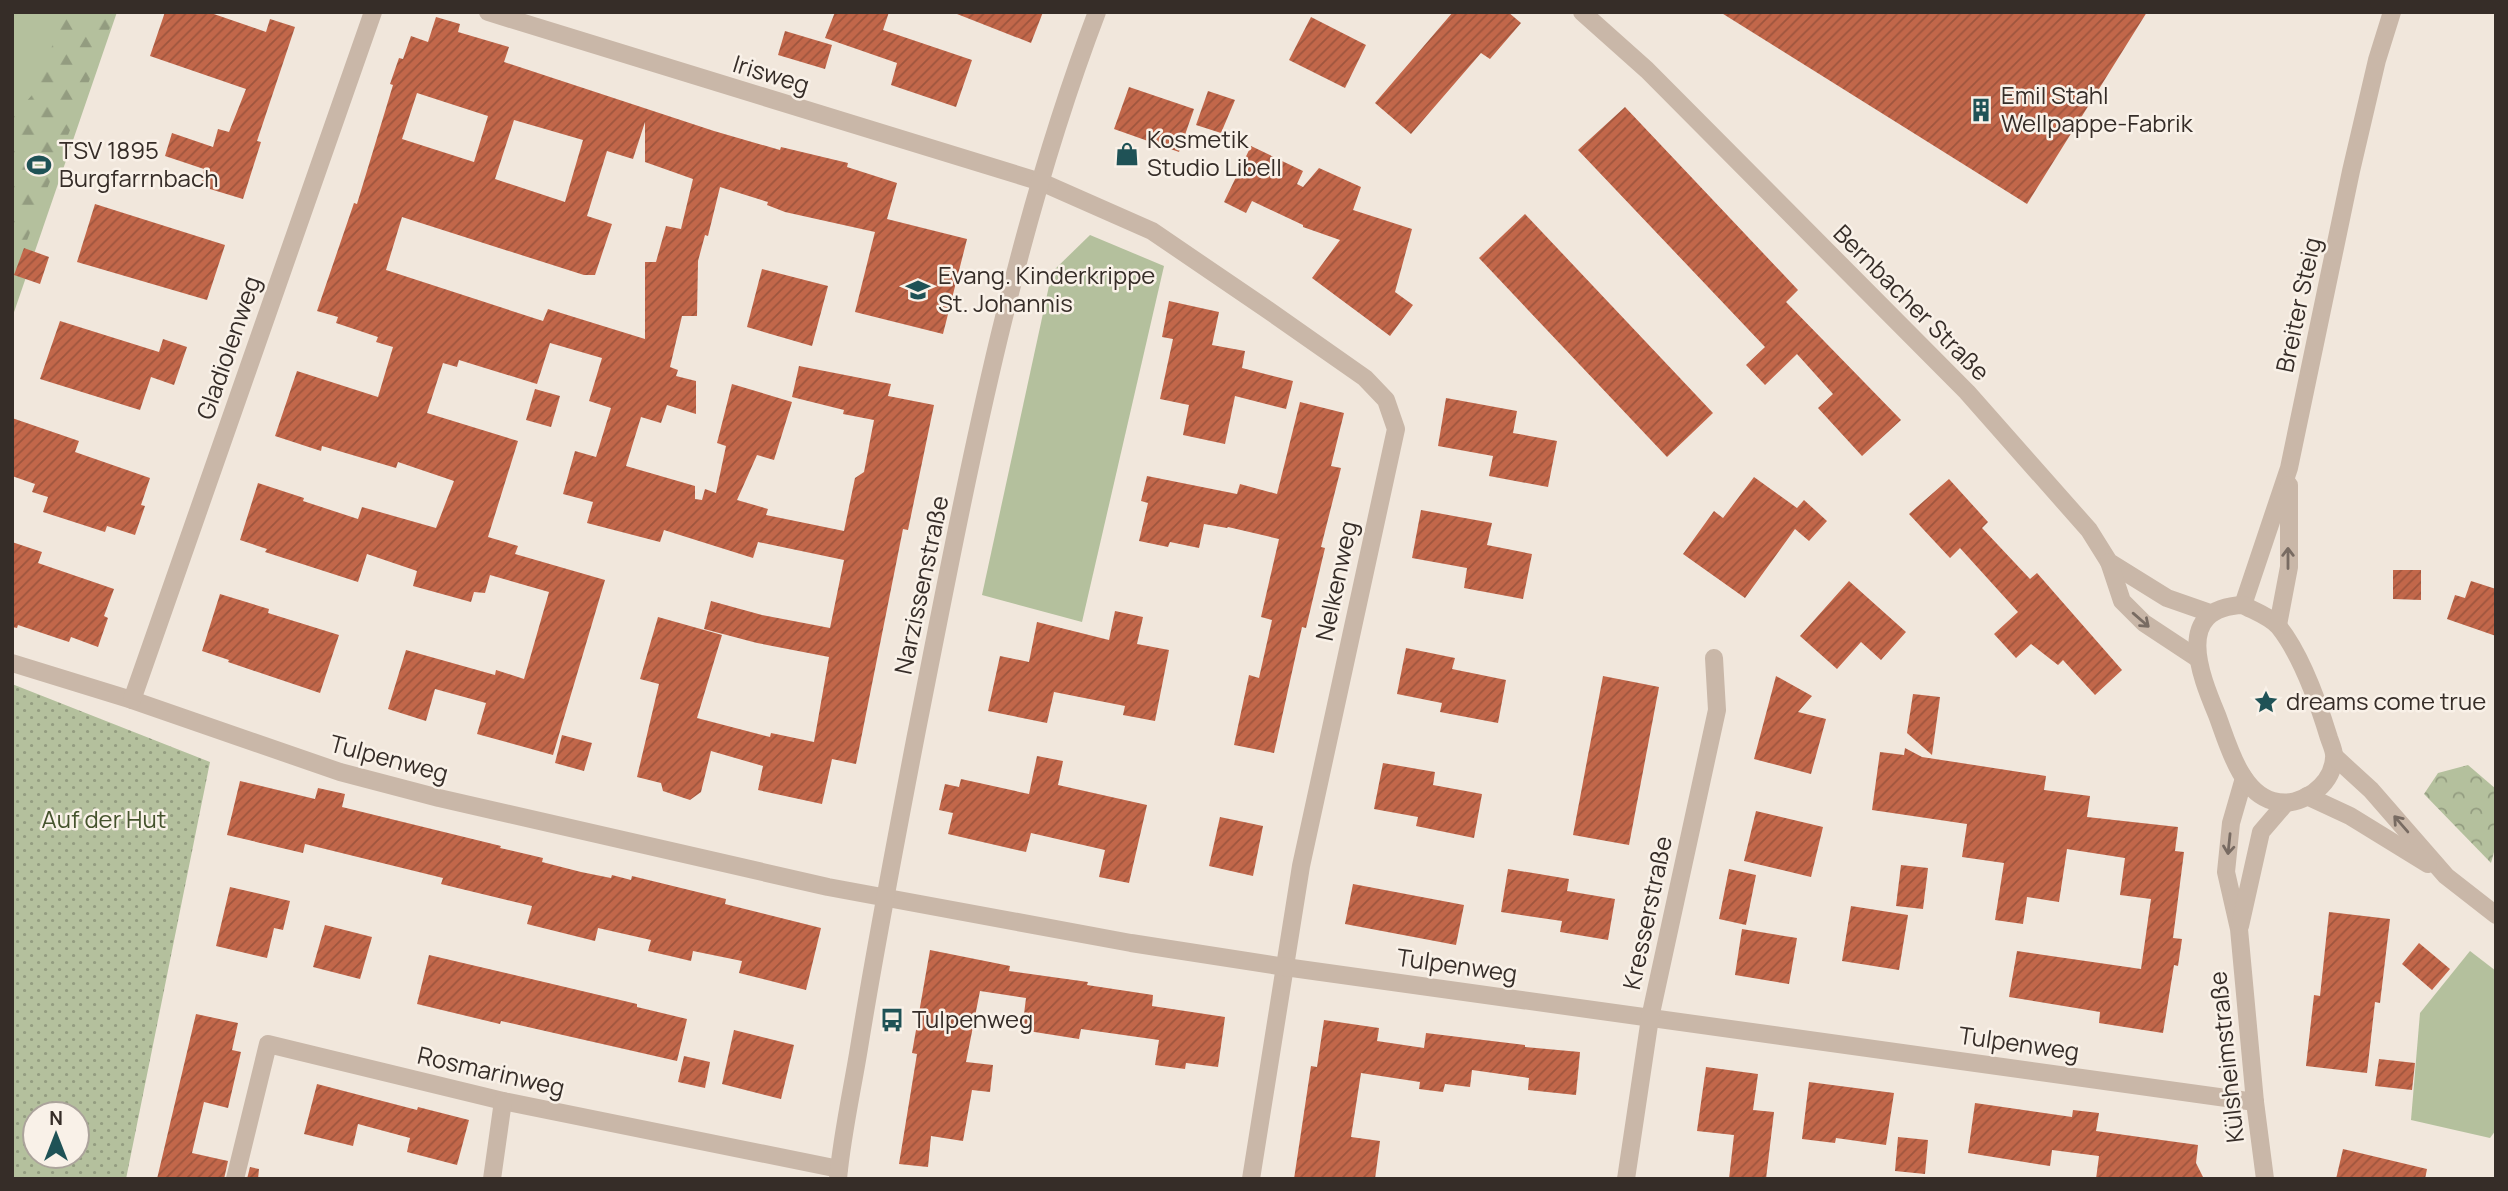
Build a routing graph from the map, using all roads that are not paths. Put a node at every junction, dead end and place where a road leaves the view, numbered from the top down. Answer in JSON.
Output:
{"nodes":[{"id":1,"x":373,"y":12,"type":"edge"},
{"id":2,"x":488,"y":12,"type":"edge"},
{"id":3,"x":1097,"y":12,"type":"edge"},
{"id":4,"x":1582,"y":12,"type":"edge"},
{"id":5,"x":2392,"y":12,"type":"edge"},
{"id":6,"x":1041,"y":182,"type":"junction"},
{"id":7,"x":2289,"y":467,"type":"junction"},
{"id":8,"x":2109,"y":562,"type":"junction"},
{"id":9,"x":2243,"y":605,"type":"junction"},
{"id":10,"x":2210,"y":613,"type":"junction"},
{"id":11,"x":2278,"y":625,"type":"junction"},
{"id":12,"x":1714,"y":658,"type":"dead end"},
{"id":13,"x":2197,"y":658,"type":"junction"},
{"id":14,"x":12,"y":663,"type":"edge"},
{"id":15,"x":132,"y":701,"type":"junction"},
{"id":16,"x":2335,"y":757,"type":"junction"},
{"id":17,"x":2244,"y":778,"type":"junction"},
{"id":18,"x":2307,"y":796,"type":"junction"},
{"id":19,"x":2285,"y":804,"type":"junction"},
{"id":20,"x":2446,"y":876,"type":"junction"},
{"id":21,"x":885,"y":898,"type":"junction"},
{"id":22,"x":2496,"y":915,"type":"edge"},
{"id":23,"x":2239,"y":929,"type":"junction"},
{"id":24,"x":1286,"y":967,"type":"junction"},
{"id":25,"x":1650,"y":1018,"type":"junction"},
{"id":26,"x":503,"y":1101,"type":"junction"},
{"id":27,"x":2255,"y":1102,"type":"junction"},
{"id":28,"x":839,"y":1174,"type":"edge"},
{"id":29,"x":235,"y":1179,"type":"edge"},
{"id":30,"x":492,"y":1179,"type":"edge"},
{"id":31,"x":1251,"y":1179,"type":"edge"},
{"id":32,"x":1626,"y":1179,"type":"edge"},
{"id":33,"x":2265,"y":1179,"type":"edge"}],
"edges":[{"from":1,"to":15,"type":"street","name":"Gladiolenweg"},
{"from":2,"to":6,"type":"street","name":"Irisweg"},
{"from":3,"to":6,"type":"street","name":"Narzissenstraße"},
{"from":4,"to":8,"type":"street","name":"Bernbacher Straße"},
{"from":5,"to":7,"type":"street","name":"Breiter Steig"},
{"from":6,"to":21,"type":"street","name":"Narzissenstraße"},
{"from":6,"to":24,"type":"street","name":"Nelkenweg"},
{"from":7,"to":9,"type":"street","name":"Breiter Steig"},
{"from":11,"to":7,"type":"street","one_way":true},
{"from":8,"to":10,"type":"street","name":"Bernbacher Straße"},
{"from":8,"to":13,"type":"street","one_way":true},
{"from":9,"to":10,"type":"street"},
{"from":9,"to":11,"type":"street"},
{"from":10,"to":13,"type":"street"},
{"from":11,"to":16,"type":"street"},
{"from":12,"to":25,"type":"street","name":"Kresserstraße"},
{"from":13,"to":17,"type":"street"},
{"from":14,"to":15,"type":"street","name":"Tulpenweg"},
{"from":15,"to":21,"type":"street","name":"Tulpenweg"},
{"from":16,"to":18,"type":"street"},
{"from":20,"to":16,"type":"street","one_way":true},
{"from":17,"to":19,"type":"street"},
{"from":17,"to":23,"type":"street","name":"Külsheimstraße","one_way":true},
{"from":18,"to":19,"type":"street"},
{"from":18,"to":20,"type":"street"},
{"from":19,"to":23,"type":"street","name":"Külsheimstraße"},
{"from":20,"to":22,"type":"street"},
{"from":21,"to":24,"type":"street","name":"Tulpenweg"},
{"from":21,"to":28,"type":"street","name":"Narzissenstraße"},
{"from":23,"to":27,"type":"street","name":"Külsheimstraße"},
{"from":24,"to":25,"type":"street","name":"Tulpenweg"},
{"from":24,"to":31,"type":"street","name":"Nelkenweg"},
{"from":25,"to":27,"type":"street","name":"Tulpenweg"},
{"from":25,"to":32,"type":"street","name":"Kresserstraße"},
{"from":26,"to":28,"type":"street","name":"Rosmarinweg"},
{"from":26,"to":29,"type":"street","name":"Rosmarinweg"},
{"from":26,"to":30,"type":"street"},
{"from":27,"to":33,"type":"street","name":"Külsheimstraße"}]}
